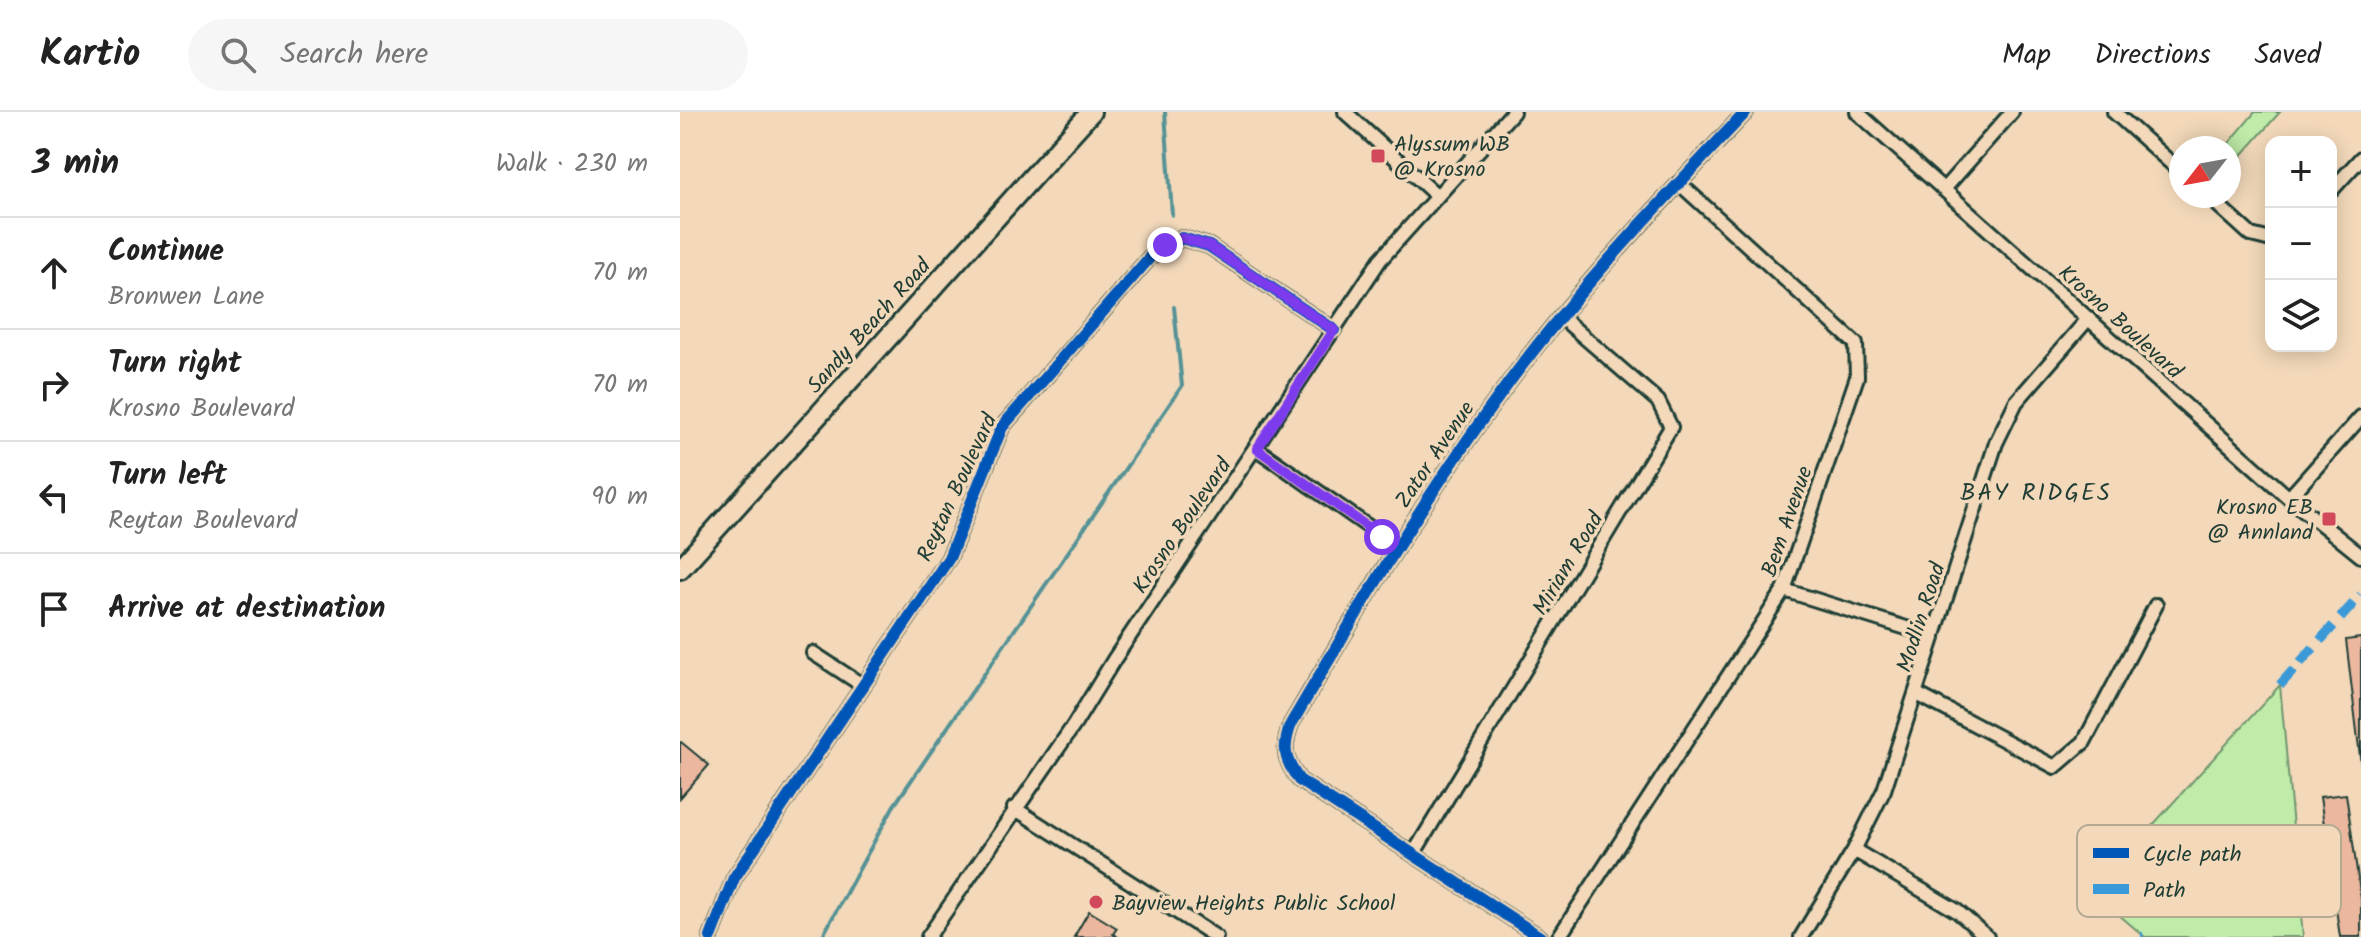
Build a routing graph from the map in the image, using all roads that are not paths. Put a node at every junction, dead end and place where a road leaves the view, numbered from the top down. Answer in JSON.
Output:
{"nodes":[{"id":1,"x":1091,"y":112,"type":"edge"},
{"id":2,"x":1345,"y":112,"type":"edge"},
{"id":3,"x":1513,"y":112,"type":"edge"},
{"id":4,"x":1746,"y":112,"type":"edge"},
{"id":5,"x":1857,"y":112,"type":"edge"},
{"id":6,"x":2012,"y":112,"type":"edge"},
{"id":7,"x":2114,"y":112,"type":"edge"},
{"id":8,"x":2135,"y":112,"type":"edge"},
{"id":9,"x":2125,"y":122,"type":"junction"},
{"id":10,"x":2361,"y":158,"type":"edge"},
{"id":11,"x":2169,"y":161,"type":"edge"},
{"id":12,"x":1679,"y":183,"type":"junction"},
{"id":13,"x":2337,"y":184,"type":"edge"},
{"id":14,"x":1945,"y":188,"type":"junction"},
{"id":15,"x":1436,"y":195,"type":"junction"},
{"id":16,"x":2221,"y":208,"type":"edge"},
{"id":17,"x":2265,"y":238,"type":"edge"},
{"id":18,"x":1561,"y":317,"type":"junction"},
{"id":19,"x":2087,"y":320,"type":"junction"},
{"id":20,"x":1334,"y":330,"type":"junction"},
{"id":21,"x":2361,"y":417,"type":"edge"},
{"id":22,"x":1257,"y":449,"type":"junction"},
{"id":23,"x":2289,"y":498,"type":"junction"},
{"id":24,"x":1396,"y":546,"type":"junction"},
{"id":25,"x":2361,"y":556,"type":"edge"},
{"id":26,"x":680,"y":569,"type":"edge"},
{"id":27,"x":1784,"y":590,"type":"junction"},
{"id":28,"x":2156,"y":605,"type":"dead end"},
{"id":29,"x":1932,"y":636,"type":"junction"},
{"id":30,"x":813,"y":653,"type":"dead end"},
{"id":31,"x":862,"y":685,"type":"junction"},
{"id":32,"x":1917,"y":694,"type":"junction"},
{"id":33,"x":1014,"y":808,"type":"junction"},
{"id":34,"x":1854,"y":850,"type":"junction"},
{"id":35,"x":1414,"y":853,"type":"junction"},
{"id":36,"x":711,"y":937,"type":"edge"},
{"id":37,"x":928,"y":937,"type":"edge"},
{"id":38,"x":1216,"y":937,"type":"edge"},
{"id":39,"x":1540,"y":937,"type":"edge"},
{"id":40,"x":1559,"y":937,"type":"edge"},
{"id":41,"x":1801,"y":937,"type":"edge"},
{"id":42,"x":1987,"y":937,"type":"edge"}],
"edges":[{"from":1,"to":26,"type":"street","name":"Sandy Beach Road"},
{"from":2,"to":15,"type":"street"},
{"from":3,"to":15,"type":"street","name":"Krosno Boulevard"},
{"from":4,"to":12,"type":"street","name":"Zator Avenue"},
{"from":5,"to":14,"type":"street","name":"Krosno Boulevard"},
{"from":6,"to":14,"type":"street"},
{"from":7,"to":9,"type":"street"},
{"from":8,"to":9,"type":"street"},
{"from":9,"to":11,"type":"street"},
{"from":10,"to":13,"type":"street"},
{"from":12,"to":18,"type":"street","name":"Zator Avenue"},
{"from":12,"to":27,"type":"street","name":"Bem Avenue"},
{"from":14,"to":19,"type":"street","name":"Krosno Boulevard"},
{"from":15,"to":20,"type":"street","name":"Krosno Boulevard"},
{"from":16,"to":17,"type":"street"},
{"from":18,"to":24,"type":"street","name":"Zator Avenue"},
{"from":18,"to":35,"type":"street","name":"Miriam Road"},
{"from":19,"to":23,"type":"street","name":"Krosno Boulevard"},
{"from":19,"to":29,"type":"street","name":"Modlin Road"},
{"from":20,"to":22,"type":"street","name":"Krosno Boulevard"},
{"from":20,"to":31,"type":"street","name":"Reytan Boulevard"},
{"from":21,"to":23,"type":"street"},
{"from":22,"to":24,"type":"street"},
{"from":22,"to":33,"type":"street","name":"Krosno Boulevard"},
{"from":23,"to":25,"type":"street","name":"Krosno Boulevard"},
{"from":24,"to":35,"type":"street","name":"Zator Avenue"},
{"from":27,"to":29,"type":"street"},
{"from":27,"to":40,"type":"street","name":"Bem Avenue"},
{"from":28,"to":32,"type":"street"},
{"from":29,"to":32,"type":"street","name":"Modlin Road"},
{"from":30,"to":31,"type":"street"},
{"from":31,"to":36,"type":"street","name":"Reytan Boulevard"},
{"from":32,"to":34,"type":"street","name":"Modlin Road"},
{"from":33,"to":37,"type":"street","name":"Krosno Boulevard"},
{"from":33,"to":38,"type":"street"},
{"from":34,"to":41,"type":"street","name":"Modlin Road"},
{"from":34,"to":42,"type":"street"},
{"from":35,"to":39,"type":"street","name":"Zator Avenue"}]}
